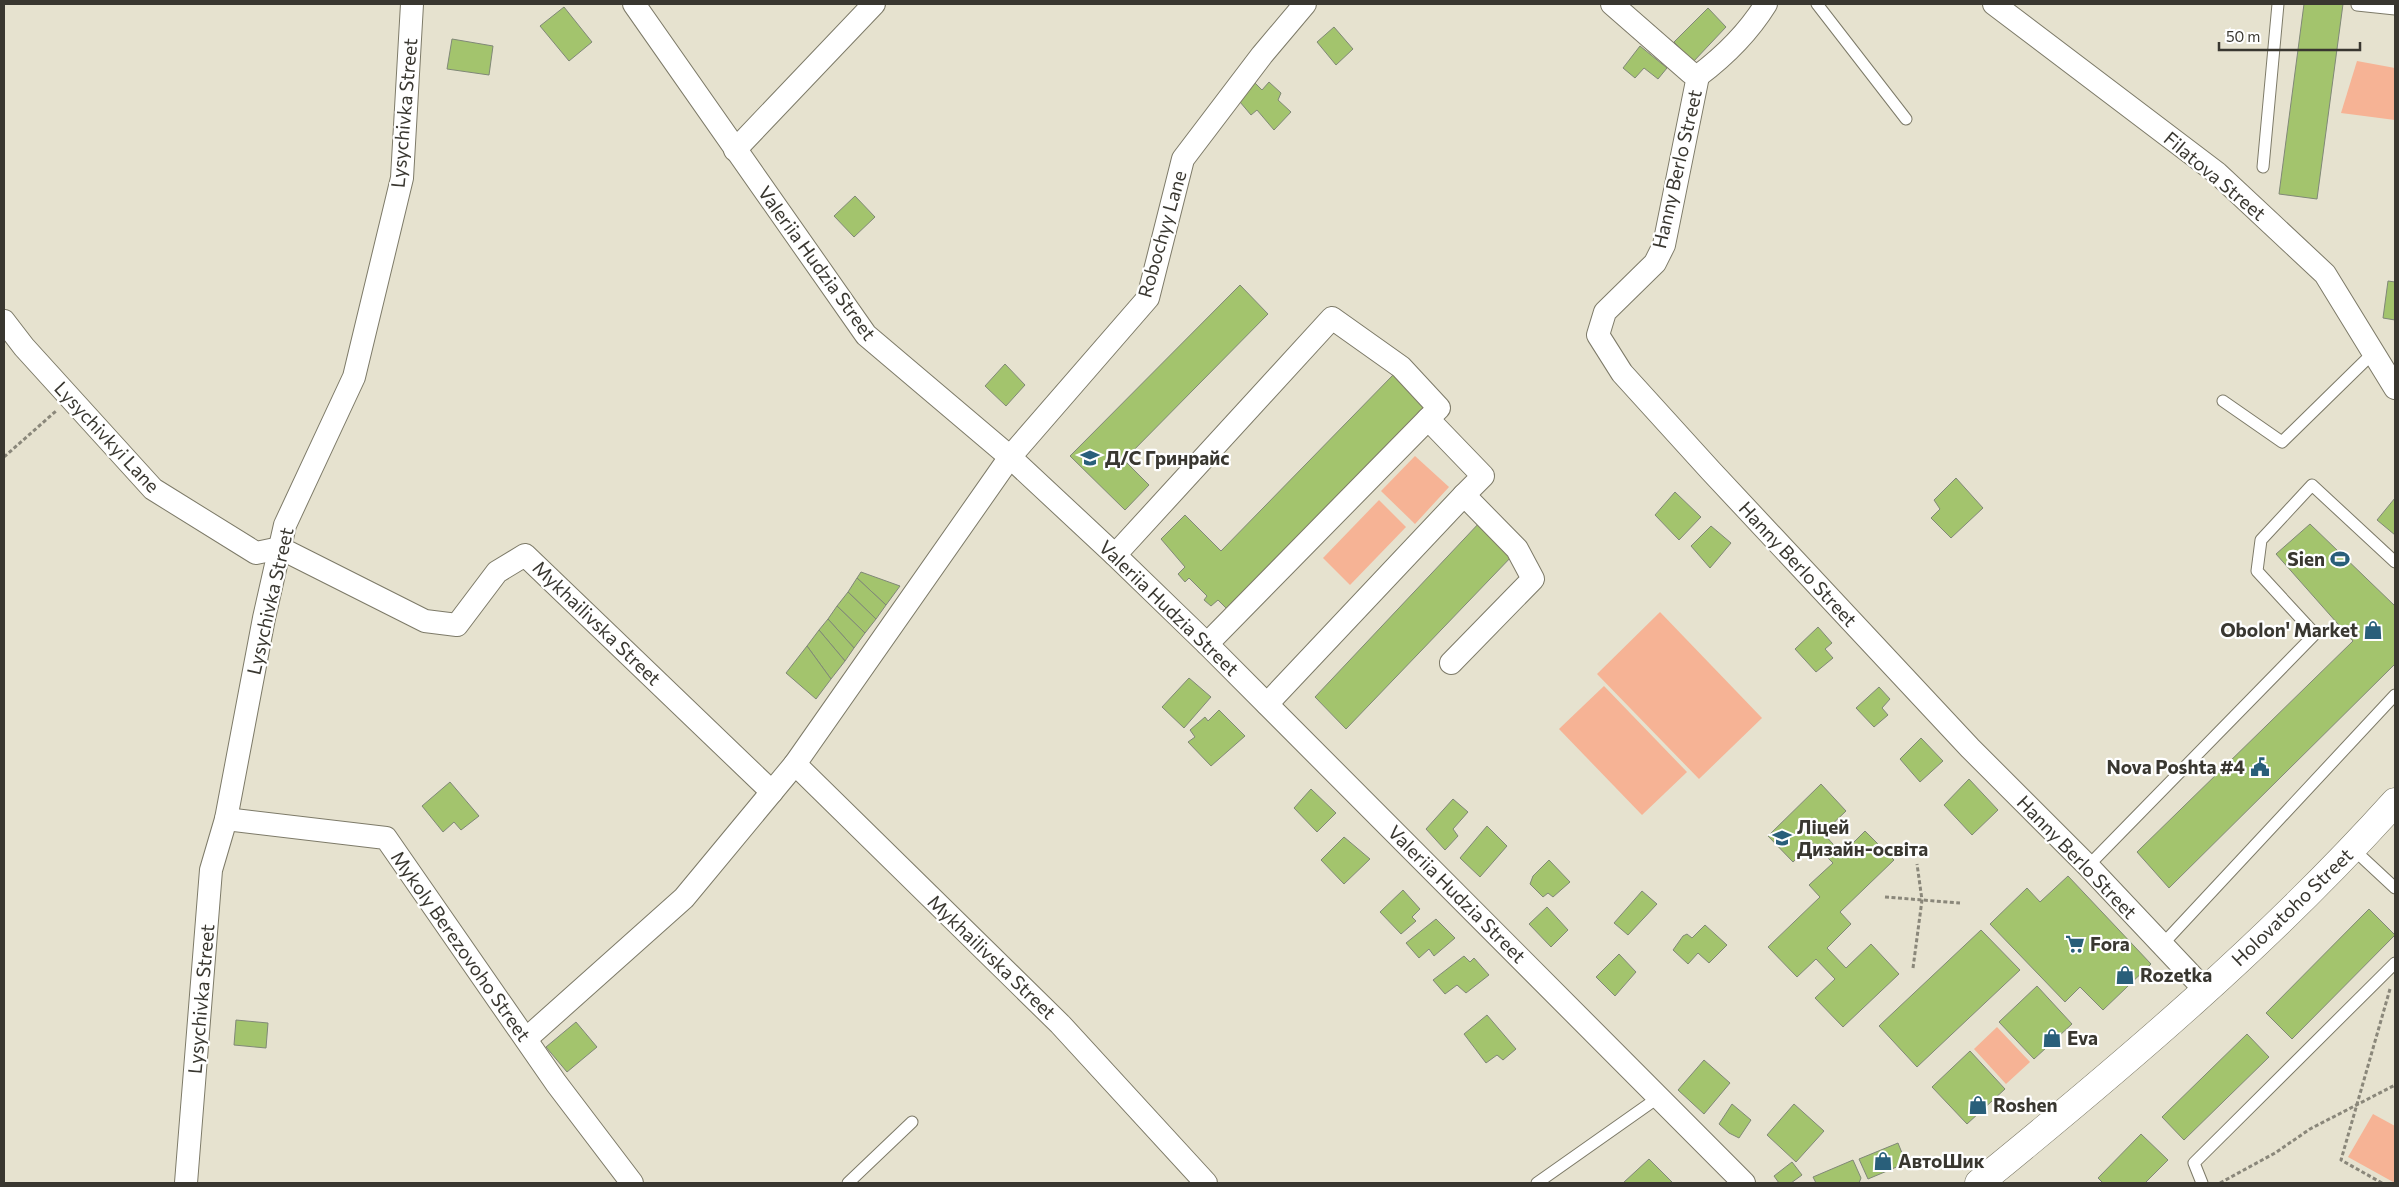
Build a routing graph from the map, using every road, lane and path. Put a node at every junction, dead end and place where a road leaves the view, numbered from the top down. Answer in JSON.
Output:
{"nodes":[{"id":1,"x":412,"y":4,"type":"edge"},
{"id":2,"x":634,"y":4,"type":"edge"},
{"id":3,"x":874,"y":4,"type":"edge"},
{"id":4,"x":1305,"y":4,"type":"edge"},
{"id":5,"x":1612,"y":4,"type":"edge"},
{"id":6,"x":1766,"y":4,"type":"edge"},
{"id":7,"x":1816,"y":4,"type":"edge"},
{"id":8,"x":1994,"y":4,"type":"edge"},
{"id":9,"x":2278,"y":4,"type":"edge"},
{"id":10,"x":2357,"y":5,"type":"dead end"},
{"id":11,"x":2395,"y":10,"type":"edge"},
{"id":12,"x":1698,"y":76,"type":"junction"},
{"id":13,"x":1906,"y":119,"type":"dead end"},
{"id":14,"x":735,"y":150,"type":"junction"},
{"id":15,"x":2263,"y":167,"type":"dead end"},
{"id":16,"x":4,"y":322,"type":"edge"},
{"id":17,"x":2373,"y":353,"type":"junction"},
{"id":18,"x":2395,"y":388,"type":"edge"},
{"id":19,"x":70,"y":399,"type":"junction"},
{"id":20,"x":2223,"y":401,"type":"dead end"},
{"id":21,"x":1428,"y":419,"type":"junction"},
{"id":22,"x":4,"y":457,"type":"edge"},
{"id":23,"x":1010,"y":457,"type":"junction"},
{"id":24,"x":1464,"y":494,"type":"junction"},
{"id":25,"x":280,"y":548,"type":"junction"},
{"id":26,"x":1115,"y":555,"type":"junction"},
{"id":27,"x":2395,"y":562,"type":"edge"},
{"id":28,"x":1207,"y":644,"type":"junction"},
{"id":29,"x":1451,"y":663,"type":"dead end"},
{"id":30,"x":2395,"y":695,"type":"edge"},
{"id":31,"x":1267,"y":704,"type":"junction"},
{"id":32,"x":795,"y":764,"type":"junction"},
{"id":33,"x":772,"y":792,"type":"junction"},
{"id":34,"x":2395,"y":802,"type":"edge"},
{"id":35,"x":226,"y":819,"type":"junction"},
{"id":36,"x":2352,"y":848,"type":"junction"},
{"id":37,"x":1917,"y":864,"type":"dead end"},
{"id":38,"x":2088,"y":866,"type":"junction"},
{"id":39,"x":2395,"y":888,"type":"edge"},
{"id":40,"x":1885,"y":897,"type":"dead end"},
{"id":41,"x":1922,"y":900,"type":"junction"},
{"id":42,"x":1960,"y":903,"type":"dead end"},
{"id":43,"x":2162,"y":946,"type":"junction"},
{"id":44,"x":2395,"y":963,"type":"edge"},
{"id":45,"x":1913,"y":968,"type":"dead end"},
{"id":46,"x":2392,"y":981,"type":"dead end"},
{"id":47,"x":2206,"y":991,"type":"junction"},
{"id":48,"x":526,"y":1039,"type":"junction"},
{"id":49,"x":2395,"y":1085,"type":"edge"},
{"id":50,"x":1659,"y":1097,"type":"junction"},
{"id":51,"x":2357,"y":1105,"type":"junction"},
{"id":52,"x":912,"y":1122,"type":"dead end"},
{"id":53,"x":186,"y":1183,"type":"edge"},
{"id":54,"x":632,"y":1183,"type":"edge"},
{"id":55,"x":848,"y":1183,"type":"edge"},
{"id":56,"x":1206,"y":1183,"type":"edge"},
{"id":57,"x":1537,"y":1183,"type":"edge"},
{"id":58,"x":1744,"y":1183,"type":"edge"},
{"id":59,"x":1979,"y":1183,"type":"edge"},
{"id":60,"x":2202,"y":1183,"type":"edge"},
{"id":61,"x":2220,"y":1183,"type":"edge"},
{"id":62,"x":2382,"y":1183,"type":"edge"}],
"edges":[{"from":1,"to":25,"type":"street","name":"Lysychivka Street"},
{"from":2,"to":14,"type":"street","name":"Valeriia Hudzia Street"},
{"from":3,"to":14,"type":"street"},
{"from":4,"to":23,"type":"street","name":"Robochyy Lane"},
{"from":5,"to":12,"type":"street"},
{"from":6,"to":12,"type":"street"},
{"from":7,"to":13,"type":"lane"},
{"from":8,"to":17,"type":"street","name":"Filatova Street"},
{"from":9,"to":15,"type":"lane"},
{"from":10,"to":11,"type":"lane"},
{"from":12,"to":38,"type":"street","name":"Hanny Berlo Street"},
{"from":14,"to":23,"type":"street","name":"Valeriia Hudzia Street"},
{"from":16,"to":19,"type":"street","name":"Lysychivkyi Lane"},
{"from":17,"to":18,"type":"street","name":"Filatova Street"},
{"from":17,"to":20,"type":"lane"},
{"from":19,"to":22,"type":"path"},
{"from":19,"to":25,"type":"street","name":"Lysychivkyi Lane"},
{"from":21,"to":24,"type":"street"},
{"from":21,"to":26,"type":"street"},
{"from":21,"to":28,"type":"street"},
{"from":23,"to":26,"type":"street","name":"Valeriia Hudzia Street"},
{"from":23,"to":32,"type":"street","name":"Robochyy Lane"},
{"from":24,"to":29,"type":"street"},
{"from":24,"to":31,"type":"street"},
{"from":25,"to":33,"type":"street","name":"Mykhailivska Street"},
{"from":25,"to":35,"type":"street","name":"Lysychivka Street"},
{"from":26,"to":28,"type":"street","name":"Valeriia Hudzia Street"},
{"from":27,"to":38,"type":"lane"},
{"from":28,"to":31,"type":"street","name":"Valeriia Hudzia Street"},
{"from":30,"to":43,"type":"lane"},
{"from":31,"to":50,"type":"street","name":"Valeriia Hudzia Street"},
{"from":32,"to":33,"type":"street"},
{"from":32,"to":56,"type":"street","name":"Mykhailivska Street"},
{"from":33,"to":48,"type":"street"},
{"from":34,"to":36,"type":"main road","name":"Holovatoho Street"},
{"from":35,"to":48,"type":"street","name":"Mykoly Berezovoho Street"},
{"from":35,"to":53,"type":"street","name":"Lysychivka Street"},
{"from":36,"to":39,"type":"lane"},
{"from":36,"to":47,"type":"main road","name":"Holovatoho Street"},
{"from":37,"to":41,"type":"path"},
{"from":38,"to":43,"type":"street","name":"Hanny Berlo Street"},
{"from":40,"to":41,"type":"path"},
{"from":41,"to":42,"type":"path"},
{"from":41,"to":45,"type":"path"},
{"from":43,"to":47,"type":"street","name":"Hanny Berlo Street"},
{"from":44,"to":60,"type":"lane"},
{"from":46,"to":51,"type":"path"},
{"from":47,"to":59,"type":"main road","name":"Holovatoho Street"},
{"from":48,"to":54,"type":"street","name":"Mykoly Berezovoho Street"},
{"from":49,"to":51,"type":"path"},
{"from":50,"to":57,"type":"lane"},
{"from":50,"to":58,"type":"street","name":"Valeriia Hudzia Street"},
{"from":51,"to":61,"type":"path"},
{"from":51,"to":62,"type":"path"},
{"from":52,"to":55,"type":"lane"}]}
